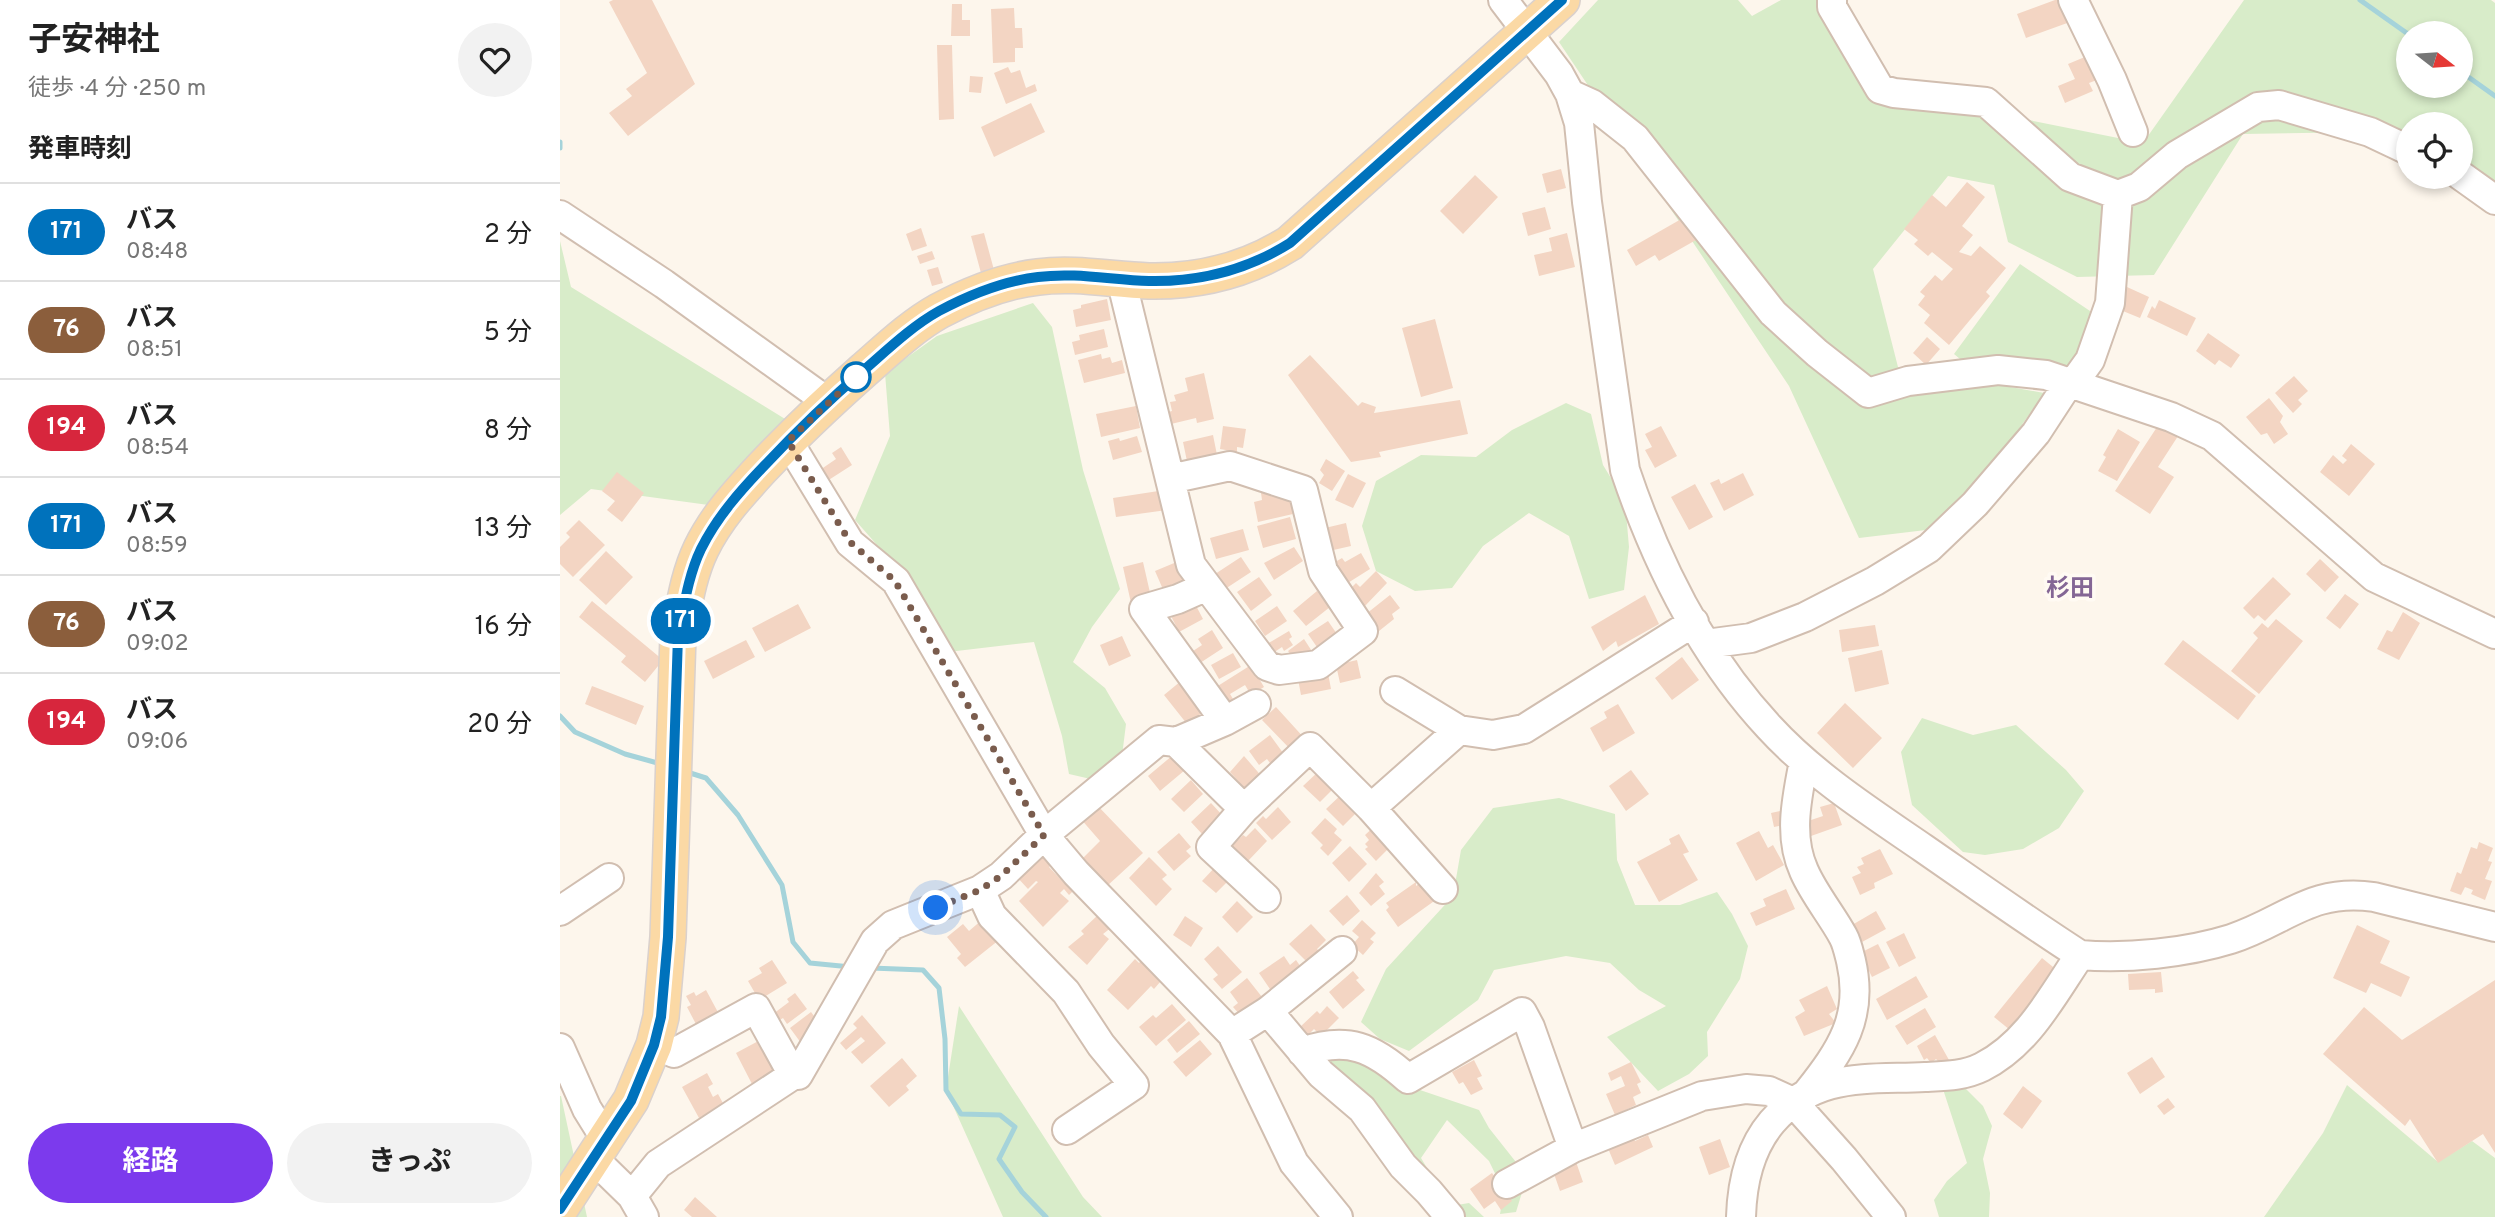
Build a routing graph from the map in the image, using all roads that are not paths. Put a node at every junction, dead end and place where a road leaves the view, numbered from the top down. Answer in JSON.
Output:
{"nodes":[{"id":1,"x":1503,"y":0,"type":"edge"},
{"id":2,"x":1562,"y":0,"type":"edge"},
{"id":3,"x":1832,"y":0,"type":"edge"},
{"id":4,"x":2073,"y":0,"type":"edge"},
{"id":5,"x":1527,"y":33,"type":"junction"},
{"id":6,"x":1570,"y":94,"type":"junction"},
{"id":7,"x":2133,"y":132,"type":"dead end"},
{"id":8,"x":2396,"y":144,"type":"edge"},
{"id":9,"x":2473,"y":184,"type":"edge"},
{"id":10,"x":2118,"y":195,"type":"junction"},
{"id":11,"x":2495,"y":200,"type":"edge"},
{"id":12,"x":560,"y":215,"type":"edge"},
{"id":13,"x":1121,"y":279,"type":"junction"},
{"id":14,"x":2070,"y":384,"type":"junction"},
{"id":15,"x":828,"y":402,"type":"junction"},
{"id":16,"x":788,"y":441,"type":"junction"},
{"id":17,"x":1170,"y":480,"type":"junction"},
{"id":18,"x":1205,"y":587,"type":"junction"},
{"id":19,"x":1700,"y":633,"type":"junction"},
{"id":20,"x":2495,"y":634,"type":"edge"},
{"id":21,"x":1395,"y":691,"type":"dead end"},
{"id":22,"x":1256,"y":704,"type":"dead end"},
{"id":23,"x":1225,"y":721,"type":"junction"},
{"id":24,"x":1459,"y":730,"type":"junction"},
{"id":25,"x":1176,"y":742,"type":"junction"},
{"id":26,"x":1804,"y":761,"type":"junction"},
{"id":27,"x":1371,"y":808,"type":"junction"},
{"id":28,"x":1244,"y":809,"type":"junction"},
{"id":29,"x":1044,"y":835,"type":"junction"},
{"id":30,"x":609,"y":877,"type":"dead end"},
{"id":31,"x":1443,"y":889,"type":"dead end"},
{"id":32,"x":980,"y":890,"type":"junction"},
{"id":33,"x":1266,"y":898,"type":"dead end"},
{"id":34,"x":560,"y":911,"type":"edge"},
{"id":35,"x":2495,"y":927,"type":"edge"},
{"id":36,"x":1342,"y":951,"type":"dead end"},
{"id":37,"x":2080,"y":955,"type":"junction"},
{"id":38,"x":1268,"y":1011,"type":"junction"},
{"id":39,"x":1232,"y":1034,"type":"junction"},
{"id":40,"x":654,"y":1045,"type":"junction"},
{"id":41,"x":560,"y":1048,"type":"edge"},
{"id":42,"x":1302,"y":1052,"type":"junction"},
{"id":43,"x":793,"y":1075,"type":"junction"},
{"id":44,"x":1799,"y":1098,"type":"junction"},
{"id":45,"x":1068,"y":1130,"type":"dead end"},
{"id":46,"x":599,"y":1148,"type":"junction"},
{"id":47,"x":1573,"y":1148,"type":"junction"},
{"id":48,"x":1507,"y":1184,"type":"dead end"},
{"id":49,"x":638,"y":1206,"type":"edge"},
{"id":50,"x":560,"y":1209,"type":"edge"},
{"id":51,"x":1338,"y":1217,"type":"edge"},
{"id":52,"x":1450,"y":1217,"type":"edge"},
{"id":53,"x":1741,"y":1217,"type":"edge"},
{"id":54,"x":1891,"y":1217,"type":"edge"}],
"edges":[{"from":1,"to":5,"type":"street"},
{"from":2,"to":5,"type":"main road"},
{"from":3,"to":10,"type":"street"},
{"from":4,"to":7,"type":"street"},
{"from":5,"to":6,"type":"street"},
{"from":5,"to":13,"type":"main road"},
{"from":6,"to":14,"type":"street"},
{"from":6,"to":19,"type":"street"},
{"from":8,"to":10,"type":"street"},
{"from":9,"to":11,"type":"street"},
{"from":10,"to":14,"type":"street"},
{"from":12,"to":15,"type":"street"},
{"from":13,"to":15,"type":"main road"},
{"from":13,"to":17,"type":"street"},
{"from":14,"to":19,"type":"street"},
{"from":14,"to":20,"type":"street"},
{"from":15,"to":16,"type":"main road"},
{"from":16,"to":29,"type":"street"},
{"from":16,"to":40,"type":"main road"},
{"from":17,"to":18,"type":"street"},
{"from":17,"to":18,"type":"street"},
{"from":18,"to":23,"type":"street"},
{"from":19,"to":24,"type":"street"},
{"from":19,"to":26,"type":"street"},
{"from":21,"to":24,"type":"street"},
{"from":22,"to":23,"type":"street"},
{"from":23,"to":25,"type":"street"},
{"from":24,"to":27,"type":"street"},
{"from":25,"to":28,"type":"street"},
{"from":25,"to":29,"type":"street"},
{"from":26,"to":37,"type":"street"},
{"from":26,"to":44,"type":"street"},
{"from":27,"to":28,"type":"street"},
{"from":27,"to":31,"type":"street"},
{"from":28,"to":33,"type":"street"},
{"from":29,"to":32,"type":"street"},
{"from":29,"to":39,"type":"street"},
{"from":30,"to":34,"type":"street"},
{"from":32,"to":43,"type":"street"},
{"from":32,"to":45,"type":"street"},
{"from":35,"to":37,"type":"street"},
{"from":36,"to":38,"type":"street"},
{"from":37,"to":44,"type":"street"},
{"from":38,"to":39,"type":"street"},
{"from":38,"to":42,"type":"street"},
{"from":39,"to":51,"type":"street"},
{"from":40,"to":43,"type":"street"},
{"from":40,"to":46,"type":"main road"},
{"from":41,"to":46,"type":"street"},
{"from":42,"to":47,"type":"street"},
{"from":42,"to":52,"type":"street"},
{"from":43,"to":49,"type":"street"},
{"from":44,"to":47,"type":"street"},
{"from":44,"to":53,"type":"street"},
{"from":44,"to":54,"type":"street"},
{"from":46,"to":49,"type":"street"},
{"from":46,"to":50,"type":"main road"},
{"from":47,"to":48,"type":"street"}]}
